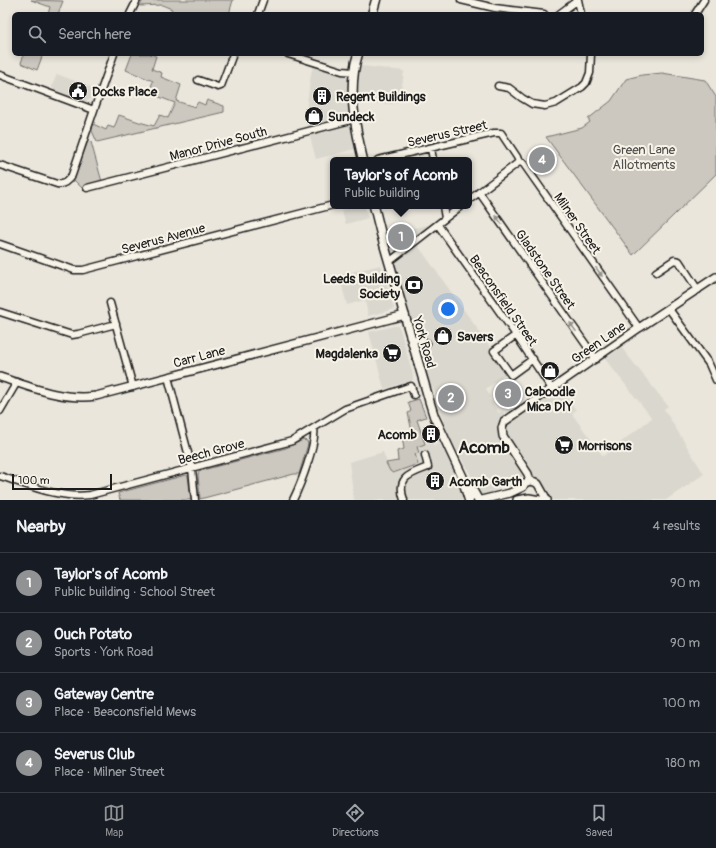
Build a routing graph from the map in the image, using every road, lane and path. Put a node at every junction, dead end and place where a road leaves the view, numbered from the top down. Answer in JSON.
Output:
{"nodes":[{"id":1,"x":137,"y":0,"type":"edge"},
{"id":2,"x":263,"y":0,"type":"edge"},
{"id":3,"x":376,"y":0,"type":"edge"},
{"id":4,"x":461,"y":0,"type":"edge"},
{"id":5,"x":578,"y":0,"type":"edge"},
{"id":6,"x":704,"y":0,"type":"edge"},
{"id":7,"x":131,"y":12,"type":"edge"},
{"id":8,"x":259,"y":12,"type":"edge"},
{"id":9,"x":373,"y":12,"type":"edge"},
{"id":10,"x":528,"y":12,"type":"edge"},
{"id":11,"x":562,"y":12,"type":"edge"},
{"id":12,"x":581,"y":12,"type":"edge"},
{"id":13,"x":696,"y":12,"type":"edge"},
{"id":14,"x":113,"y":56,"type":"edge"},
{"id":15,"x":232,"y":56,"type":"edge"},
{"id":16,"x":294,"y":56,"type":"edge"},
{"id":17,"x":358,"y":56,"type":"edge"},
{"id":18,"x":591,"y":56,"type":"edge"},
{"id":19,"x":354,"y":72,"type":"junction"},
{"id":20,"x":0,"y":75,"type":"edge"},
{"id":21,"x":198,"y":80,"type":"dead end"},
{"id":22,"x":498,"y":86,"type":"dead end"},
{"id":23,"x":94,"y":110,"type":"junction"},
{"id":24,"x":355,"y":119,"type":"junction"},
{"id":25,"x":498,"y":132,"type":"joint"},
{"id":26,"x":431,"y":148,"type":"junction"},
{"id":27,"x":362,"y":157,"type":"edge"},
{"id":28,"x":391,"y":157,"type":"edge"},
{"id":29,"x":432,"y":157,"type":"edge"},
{"id":30,"x":519,"y":162,"type":"junction"},
{"id":31,"x":0,"y":165,"type":"edge"},
{"id":32,"x":87,"y":188,"type":"dead end"},
{"id":33,"x":479,"y":192,"type":"junction"},
{"id":34,"x":472,"y":198,"type":"edge"},
{"id":35,"x":330,"y":206,"type":"edge"},
{"id":36,"x":375,"y":209,"type":"edge"},
{"id":37,"x":443,"y":209,"type":"edge"},
{"id":38,"x":457,"y":209,"type":"edge"},
{"id":39,"x":445,"y":218,"type":"junction"},
{"id":40,"x":438,"y":224,"type":"junction"},
{"id":41,"x":0,"y":244,"type":"edge"},
{"id":42,"x":389,"y":262,"type":"junction"},
{"id":43,"x":656,"y":272,"type":"dead end"},
{"id":44,"x":716,"y":277,"type":"edge"},
{"id":45,"x":698,"y":290,"type":"junction"},
{"id":46,"x":110,"y":303,"type":"dead end"},
{"id":47,"x":669,"y":309,"type":"junction"},
{"id":48,"x":0,"y":312,"type":"edge"},
{"id":49,"x":405,"y":315,"type":"junction"},
{"id":50,"x":116,"y":324,"type":"junction"},
{"id":51,"x":638,"y":328,"type":"junction"},
{"id":52,"x":516,"y":335,"type":"junction"},
{"id":53,"x":412,"y":340,"type":"junction"},
{"id":54,"x":427,"y":342,"type":"dead end"},
{"id":55,"x":532,"y":359,"type":"junction"},
{"id":56,"x":596,"y":359,"type":"junction"},
{"id":57,"x":0,"y":377,"type":"edge"},
{"id":58,"x":168,"y":377,"type":"junction"},
{"id":59,"x":716,"y":380,"type":"edge"},
{"id":60,"x":17,"y":382,"type":"junction"},
{"id":61,"x":133,"y":387,"type":"junction"},
{"id":62,"x":552,"y":389,"type":"junction"},
{"id":63,"x":414,"y":395,"type":"dead end"},
{"id":64,"x":0,"y":411,"type":"edge"},
{"id":65,"x":314,"y":428,"type":"junction"},
{"id":66,"x":425,"y":455,"type":"dead end"},
{"id":67,"x":192,"y":468,"type":"junction"},
{"id":68,"x":0,"y":476,"type":"edge"},
{"id":69,"x":464,"y":480,"type":"junction"},
{"id":70,"x":530,"y":481,"type":"junction"},
{"id":71,"x":523,"y":487,"type":"junction"},
{"id":72,"x":539,"y":487,"type":"junction"},
{"id":73,"x":531,"y":498,"type":"junction"},
{"id":74,"x":196,"y":500,"type":"edge"},
{"id":75,"x":292,"y":500,"type":"edge"},
{"id":76,"x":404,"y":500,"type":"edge"},
{"id":77,"x":469,"y":500,"type":"edge"},
{"id":78,"x":478,"y":500,"type":"edge"},
{"id":79,"x":481,"y":500,"type":"edge"},
{"id":80,"x":517,"y":500,"type":"edge"},
{"id":81,"x":540,"y":500,"type":"edge"},
{"id":82,"x":548,"y":500,"type":"edge"}],
"edges":[{"from":1,"to":7,"type":"street"},
{"from":2,"to":8,"type":"street"},
{"from":3,"to":9,"type":"main road"},
{"from":4,"to":10,"type":"street"},
{"from":5,"to":11,"type":"street"},
{"from":5,"to":12,"type":"street"},
{"from":6,"to":13,"type":"street"},
{"from":14,"to":23,"type":"street"},
{"from":15,"to":21,"type":"street"},
{"from":16,"to":19,"type":"street"},
{"from":17,"to":19,"type":"main road"},
{"from":18,"to":22,"type":"street"},
{"from":19,"to":24,"type":"main road"},
{"from":20,"to":23,"type":"street"},
{"from":23,"to":31,"type":"street"},
{"from":24,"to":27,"type":"main road"},
{"from":24,"to":32,"type":"street","name":"Manor Drive South"},
{"from":25,"to":26,"type":"street","name":"Severus Street"},
{"from":25,"to":30,"type":"street","name":"Milner Street"},
{"from":26,"to":28,"type":"street","name":"Severus Street"},
{"from":26,"to":29,"type":"street"},
{"from":30,"to":33,"type":"street"},
{"from":30,"to":51,"type":"street","name":"Milner Street","one_way":true},
{"from":33,"to":34,"type":"street"},
{"from":56,"to":33,"type":"street","name":"Gladstone Street","one_way":true},
{"from":35,"to":41,"type":"street","name":"Severus Avenue"},
{"from":36,"to":42,"type":"main road","name":"York Road"},
{"from":37,"to":39,"type":"street"},
{"from":38,"to":39,"type":"street"},
{"from":39,"to":40,"type":"street"},
{"from":40,"to":42,"type":"street"},
{"from":40,"to":52,"type":"street","name":"Beaconsfield Street"},
{"from":42,"to":49,"type":"main road","name":"York Road"},
{"from":43,"to":45,"type":"street"},
{"from":44,"to":45,"type":"street","name":"Green Lane"},
{"from":45,"to":47,"type":"street","name":"Green Lane"},
{"from":46,"to":50,"type":"street"},
{"from":47,"to":51,"type":"street","name":"Green Lane"},
{"from":47,"to":59,"type":"street"},
{"from":48,"to":50,"type":"street"},
{"from":49,"to":53,"type":"main road","name":"York Road"},
{"from":49,"to":58,"type":"street","name":"Carr Lane"},
{"from":50,"to":61,"type":"street"},
{"from":51,"to":56,"type":"street","name":"Green Lane"},
{"from":52,"to":55,"type":"street","name":"Beaconsfield Street"},
{"from":52,"to":55,"type":"street"},
{"from":53,"to":54,"type":"street"},
{"from":53,"to":69,"type":"main road","name":"York Road"},
{"from":55,"to":62,"type":"street","name":"Beaconsfield Street"},
{"from":56,"to":62,"type":"street","name":"Green Lane"},
{"from":57,"to":60,"type":"street","name":"Carr Lane"},
{"from":58,"to":61,"type":"street","name":"Carr Lane"},
{"from":58,"to":67,"type":"street"},
{"from":60,"to":61,"type":"street","name":"Carr Lane"},
{"from":60,"to":64,"type":"street"},
{"from":62,"to":70,"type":"street","name":"Green Lane"},
{"from":63,"to":65,"type":"street","name":"Beech Grove"},
{"from":65,"to":67,"type":"street","name":"Beech Grove"},
{"from":65,"to":75,"type":"street"},
{"from":66,"to":76,"type":"street"},
{"from":67,"to":68,"type":"street","name":"Beech Grove"},
{"from":67,"to":74,"type":"street"},
{"from":69,"to":77,"type":"main road","name":"York Road"},
{"from":69,"to":78,"type":"main road","name":"York Road"},
{"from":70,"to":71,"type":"street"},
{"from":70,"to":72,"type":"street"},
{"from":71,"to":73,"type":"street"},
{"from":71,"to":79,"type":"street"},
{"from":72,"to":73,"type":"street"},
{"from":72,"to":82,"type":"street"},
{"from":73,"to":80,"type":"street"},
{"from":73,"to":81,"type":"street"}]}
